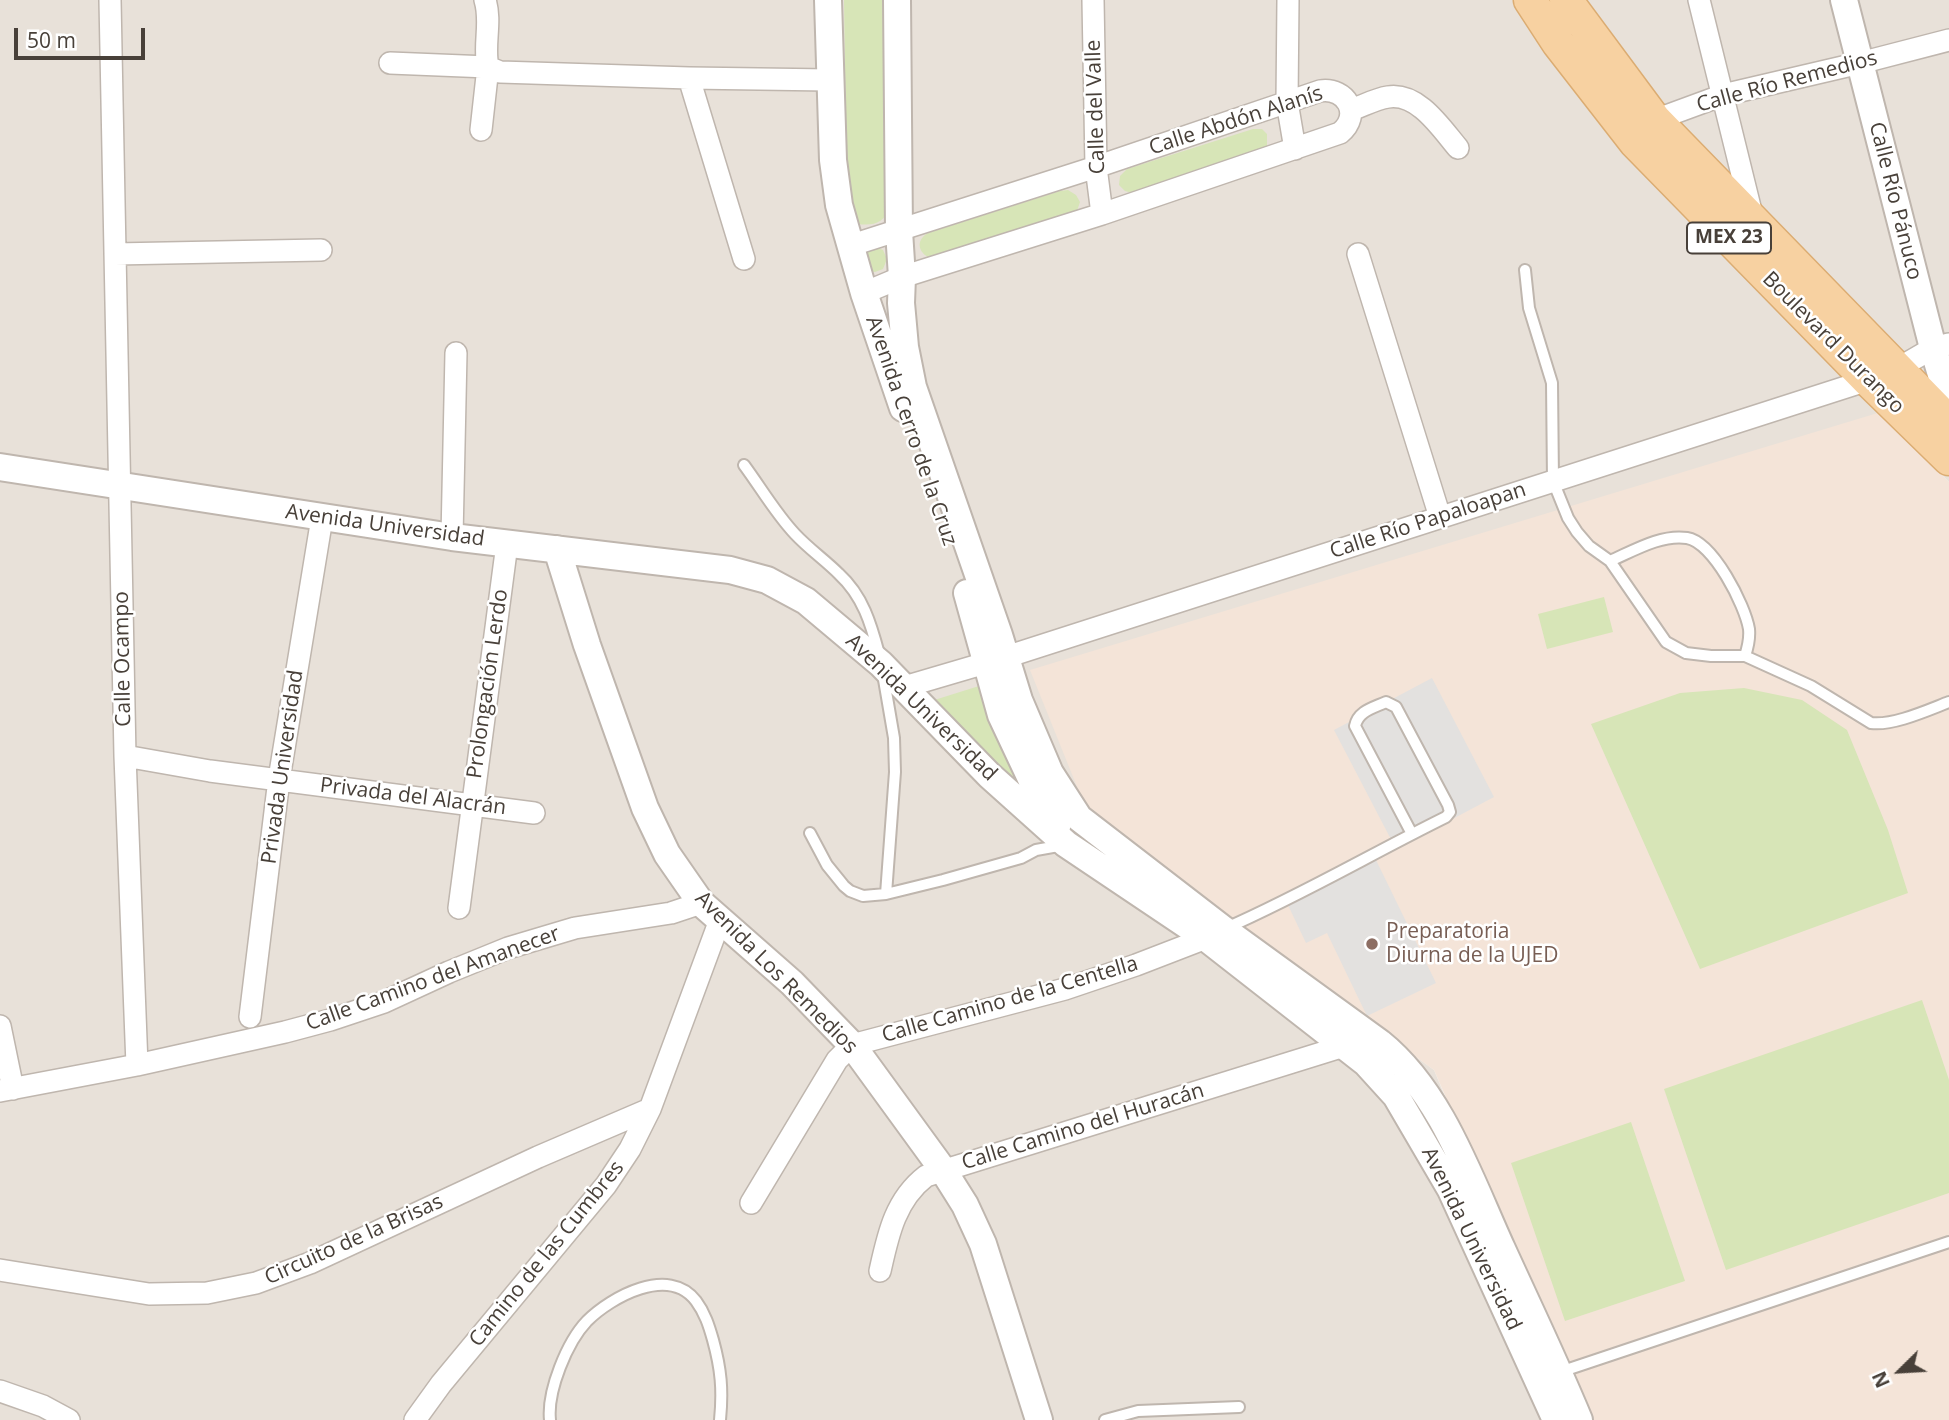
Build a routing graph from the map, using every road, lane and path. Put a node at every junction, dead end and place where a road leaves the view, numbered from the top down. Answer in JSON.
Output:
{"nodes":[{"id":1,"x":110,"y":0,"type":"edge"},
{"id":2,"x":485,"y":0,"type":"edge"},
{"id":3,"x":828,"y":0,"type":"edge"},
{"id":4,"x":897,"y":0,"type":"edge"},
{"id":5,"x":1093,"y":0,"type":"edge"},
{"id":6,"x":1288,"y":0,"type":"edge"},
{"id":7,"x":1530,"y":0,"type":"edge"},
{"id":8,"x":1566,"y":0,"type":"edge"},
{"id":9,"x":1699,"y":0,"type":"edge"},
{"id":10,"x":1844,"y":0,"type":"edge"},
{"id":11,"x":1949,"y":40,"type":"edge"},
{"id":12,"x":390,"y":63,"type":"dead end"},
{"id":13,"x":1860,"y":63,"type":"junction"},
{"id":14,"x":488,"y":67,"type":"junction"},
{"id":15,"x":688,"y":78,"type":"junction"},
{"id":16,"x":829,"y":80,"type":"junction"},
{"id":17,"x":1723,"y":94,"type":"junction"},
{"id":18,"x":1287,"y":102,"type":"junction"},
{"id":19,"x":1351,"y":110,"type":"junction"},
{"id":20,"x":481,"y":130,"type":"dead end"},
{"id":21,"x":1645,"y":131,"type":"junction"},
{"id":22,"x":1458,"y":148,"type":"dead end"},
{"id":23,"x":1295,"y":149,"type":"junction"},
{"id":24,"x":1096,"y":167,"type":"junction"},
{"id":25,"x":1102,"y":214,"type":"junction"},
{"id":26,"x":1753,"y":220,"type":"junction"},
{"id":27,"x":900,"y":231,"type":"junction"},
{"id":28,"x":849,"y":246,"type":"junction"},
{"id":29,"x":321,"y":250,"type":"dead end"},
{"id":30,"x":114,"y":254,"type":"junction"},
{"id":31,"x":1358,"y":254,"type":"dead end"},
{"id":32,"x":744,"y":259,"type":"dead end"},
{"id":33,"x":1525,"y":270,"type":"dead end"},
{"id":34,"x":902,"y":277,"type":"junction"},
{"id":35,"x":864,"y":293,"type":"junction"},
{"id":36,"x":1941,"y":346,"type":"edge"},
{"id":37,"x":456,"y":353,"type":"dead end"},
{"id":38,"x":1897,"y":369,"type":"junction"},
{"id":39,"x":1868,"y":380,"type":"junction"},
{"id":40,"x":1949,"y":401,"type":"edge"},
{"id":41,"x":1949,"y":422,"type":"edge"},
{"id":42,"x":1949,"y":459,"type":"edge"},
{"id":43,"x":744,"y":465,"type":"dead end"},
{"id":44,"x":0,"y":467,"type":"edge"},
{"id":45,"x":1553,"y":481,"type":"junction"},
{"id":46,"x":120,"y":486,"type":"junction"},
{"id":47,"x":1440,"y":516,"type":"junction"},
{"id":48,"x":322,"y":518,"type":"junction"},
{"id":49,"x":452,"y":537,"type":"junction"},
{"id":50,"x":507,"y":544,"type":"junction"},
{"id":51,"x":557,"y":549,"type":"junction"},
{"id":52,"x":1611,"y":561,"type":"junction"},
{"id":53,"x":1745,"y":656,"type":"junction"},
{"id":54,"x":996,"y":660,"type":"junction"},
{"id":55,"x":881,"y":664,"type":"junction"},
{"id":56,"x":904,"y":687,"type":"junction"},
{"id":57,"x":1949,"y":702,"type":"edge"},
{"id":58,"x":125,"y":756,"type":"junction"},
{"id":59,"x":279,"y":779,"type":"junction"},
{"id":60,"x":472,"y":805,"type":"junction"},
{"id":61,"x":534,"y":813,"type":"dead end"},
{"id":62,"x":1079,"y":818,"type":"joint"},
{"id":63,"x":810,"y":833,"type":"dead end"},
{"id":64,"x":1412,"y":834,"type":"junction"},
{"id":65,"x":1066,"y":844,"type":"junction"},
{"id":66,"x":886,"y":894,"type":"junction"},
{"id":67,"x":458,"y":908,"type":"dead end"},
{"id":68,"x":710,"y":911,"type":"junction"},
{"id":69,"x":1214,"y":933,"type":"junction"},
{"id":70,"x":250,"y":1017,"type":"dead end"},
{"id":71,"x":0,"y":1026,"type":"edge"},
{"id":72,"x":852,"y":1045,"type":"junction"},
{"id":73,"x":1344,"y":1046,"type":"junction"},
{"id":74,"x":137,"y":1065,"type":"junction"},
{"id":75,"x":6,"y":1090,"type":"edge"},
{"id":76,"x":650,"y":1109,"type":"junction"},
{"id":77,"x":943,"y":1170,"type":"junction"},
{"id":78,"x":751,"y":1203,"type":"dead end"},
{"id":79,"x":1949,"y":1242,"type":"edge"},
{"id":80,"x":0,"y":1270,"type":"edge"},
{"id":81,"x":880,"y":1271,"type":"dead end"},
{"id":82,"x":1549,"y":1376,"type":"junction"},
{"id":83,"x":0,"y":1391,"type":"edge"},
{"id":84,"x":1239,"y":1408,"type":"dead end"},
{"id":85,"x":69,"y":1420,"type":"edge"},
{"id":86,"x":415,"y":1420,"type":"edge"},
{"id":87,"x":550,"y":1420,"type":"edge"},
{"id":88,"x":719,"y":1420,"type":"edge"},
{"id":89,"x":1039,"y":1420,"type":"edge"},
{"id":90,"x":1105,"y":1420,"type":"edge"},
{"id":91,"x":1556,"y":1420,"type":"edge"},
{"id":92,"x":1579,"y":1420,"type":"edge"}],
"edges":[{"from":1,"to":30,"type":"street","name":"Calle Ocampo"},
{"from":2,"to":14,"type":"street"},
{"from":3,"to":16,"type":"street","name":"Avenida Cerro de la Cruz"},
{"from":4,"to":27,"type":"street","name":"Avenida Cerro de la Cruz"},
{"from":5,"to":24,"type":"street","name":"Calle del Valle"},
{"from":6,"to":18,"type":"street"},
{"from":7,"to":21,"type":"main road","name":"Boulevard Durango","number":"MEX 23"},
{"from":8,"to":21,"type":"main road","name":"Boulevard Durango","number":"MEX 23"},
{"from":9,"to":17,"type":"street"},
{"from":10,"to":13,"type":"street","name":"Calle Río Pánuco"},
{"from":11,"to":13,"type":"street","name":"Calle Río Remedios"},
{"from":12,"to":14,"type":"street"},
{"from":13,"to":17,"type":"street","name":"Calle Río Remedios"},
{"from":13,"to":36,"type":"street","name":"Calle Río Pánuco"},
{"from":14,"to":15,"type":"street"},
{"from":14,"to":20,"type":"street"},
{"from":15,"to":16,"type":"street"},
{"from":15,"to":32,"type":"street"},
{"from":16,"to":28,"type":"street","name":"Avenida Cerro de la Cruz"},
{"from":17,"to":21,"type":"street","name":"Calle Río Remedios"},
{"from":17,"to":26,"type":"street"},
{"from":18,"to":19,"type":"street","name":"Calle Abdón Alanís"},
{"from":18,"to":23,"type":"street"},
{"from":18,"to":24,"type":"street","name":"Calle Abdón Alanís"},
{"from":19,"to":22,"type":"street"},
{"from":19,"to":23,"type":"street","name":"Calle Abdón Alanís"},
{"from":21,"to":26,"type":"main road","name":"Boulevard Durango","number":"MEX 23"},
{"from":21,"to":39,"type":"main road","name":"Boulevard Durango","number":"MEX 23"},
{"from":23,"to":25,"type":"street","name":"Calle Abdón Alanís"},
{"from":24,"to":25,"type":"street","name":"Calle del Valle"},
{"from":24,"to":27,"type":"street","name":"Calle Abdón Alanís"},
{"from":25,"to":34,"type":"street","name":"Calle Abdón Alanís"},
{"from":26,"to":38,"type":"main road","name":"Boulevard Durango","number":"MEX 23"},
{"from":27,"to":28,"type":"street","name":"Calle Abdón Alanís"},
{"from":27,"to":34,"type":"street","name":"Avenida Cerro de la Cruz"},
{"from":28,"to":35,"type":"street","name":"Avenida Cerro de la Cruz"},
{"from":29,"to":30,"type":"street"},
{"from":30,"to":46,"type":"street","name":"Calle Ocampo"},
{"from":31,"to":47,"type":"street"},
{"from":33,"to":45,"type":"lane"},
{"from":34,"to":35,"type":"street","name":"Calle Abdón Alanís"},
{"from":34,"to":54,"type":"street","name":"Avenida Cerro de la Cruz"},
{"from":35,"to":54,"type":"street","name":"Avenida Cerro de la Cruz"},
{"from":36,"to":38,"type":"street","name":"Calle Río Papaloapan"},
{"from":36,"to":40,"type":"street","name":"Calle Río Pánuco"},
{"from":37,"to":49,"type":"street"},
{"from":38,"to":39,"type":"street","name":"Calle Río Papaloapan"},
{"from":38,"to":41,"type":"main road","name":"Boulevard Durango","number":"MEX 23"},
{"from":39,"to":42,"type":"main road","name":"Boulevard Durango","number":"MEX 23"},
{"from":39,"to":45,"type":"street","name":"Calle Río Papaloapan"},
{"from":43,"to":55,"type":"lane"},
{"from":44,"to":46,"type":"street","name":"Avenida Universidad"},
{"from":45,"to":47,"type":"street","name":"Calle Río Papaloapan"},
{"from":45,"to":52,"type":"lane"},
{"from":46,"to":48,"type":"street","name":"Avenida Universidad"},
{"from":46,"to":58,"type":"street","name":"Calle Ocampo"},
{"from":47,"to":54,"type":"street","name":"Calle Río Papaloapan"},
{"from":48,"to":49,"type":"street","name":"Avenida Universidad"},
{"from":48,"to":59,"type":"street","name":"Privada Universidad"},
{"from":49,"to":50,"type":"street","name":"Avenida Universidad"},
{"from":50,"to":51,"type":"street","name":"Avenida Universidad"},
{"from":50,"to":60,"type":"street","name":"Prolongación Lerdo"},
{"from":51,"to":55,"type":"street","name":"Avenida Universidad"},
{"from":51,"to":68,"type":"street","name":"Avenida Los Remedios"},
{"from":52,"to":53,"type":"lane"},
{"from":52,"to":53,"type":"lane"},
{"from":53,"to":57,"type":"lane"},
{"from":54,"to":56,"type":"street","name":"Calle Río Papaloapan"},
{"from":54,"to":62,"type":"street","name":"Avenida Cerro de la Cruz"},
{"from":54,"to":65,"type":"street","name":"Avenida Cerro de la Cruz"},
{"from":55,"to":56,"type":"street","name":"Avenida Universidad"},
{"from":55,"to":66,"type":"lane"},
{"from":56,"to":65,"type":"street","name":"Avenida Universidad"},
{"from":58,"to":59,"type":"street","name":"Privada del Alacrán"},
{"from":58,"to":74,"type":"street","name":"Calle Ocampo"},
{"from":59,"to":60,"type":"street","name":"Privada del Alacrán"},
{"from":59,"to":70,"type":"street","name":"Privada Universidad"},
{"from":60,"to":61,"type":"street","name":"Privada del Alacrán"},
{"from":60,"to":67,"type":"street","name":"Prolongación Lerdo"},
{"from":62,"to":69,"type":"street","name":"Avenida Universidad"},
{"from":63,"to":66,"type":"lane"},
{"from":64,"to":64,"type":"lane"},
{"from":64,"to":69,"type":"lane"},
{"from":65,"to":66,"type":"lane"},
{"from":65,"to":69,"type":"street","name":"Avenida Universidad"},
{"from":68,"to":72,"type":"street","name":"Avenida Los Remedios"},
{"from":68,"to":74,"type":"street","name":"Calle Camino del Amanecer"},
{"from":68,"to":76,"type":"street","name":"Camino de las Cumbres"},
{"from":69,"to":72,"type":"street","name":"Calle Camino de la Centella"},
{"from":69,"to":73,"type":"street","name":"Avenida Universidad"},
{"from":69,"to":82,"type":"street","name":"Avenida Universidad"},
{"from":71,"to":75,"type":"street"},
{"from":72,"to":77,"type":"street","name":"Avenida Los Remedios"},
{"from":72,"to":78,"type":"street"},
{"from":73,"to":77,"type":"street","name":"Calle Camino del Huracán"},
{"from":73,"to":82,"type":"street","name":"Avenida Universidad"},
{"from":74,"to":75,"type":"street","name":"Calle Camino del Amanecer"},
{"from":76,"to":80,"type":"street","name":"Circuito de la Brisas"},
{"from":76,"to":86,"type":"street","name":"Camino de las Cumbres"},
{"from":77,"to":81,"type":"street","name":"Calle Camino del Huracán"},
{"from":77,"to":89,"type":"street","name":"Avenida Los Remedios"},
{"from":79,"to":82,"type":"lane"},
{"from":82,"to":91,"type":"street","name":"Avenida Universidad"},
{"from":82,"to":92,"type":"street","name":"Avenida Universidad"},
{"from":83,"to":85,"type":"street"},
{"from":84,"to":90,"type":"lane"},
{"from":87,"to":88,"type":"lane"}]}
